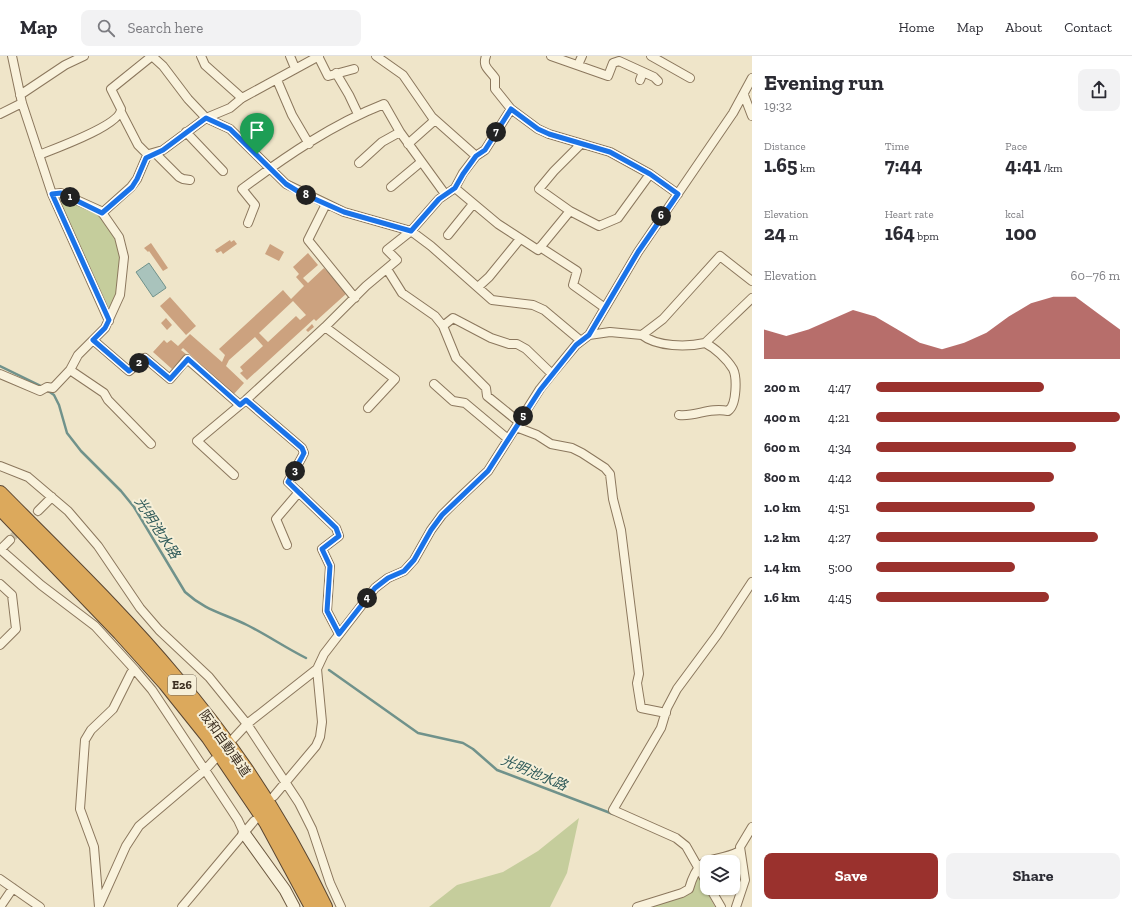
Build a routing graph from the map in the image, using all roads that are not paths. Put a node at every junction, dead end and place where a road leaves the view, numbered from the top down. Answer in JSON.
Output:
{"nodes":[{"id":1,"x":12,"y":56,"type":"edge"},
{"id":2,"x":84,"y":56,"type":"edge"},
{"id":3,"x":152,"y":56,"type":"edge"},
{"id":4,"x":201,"y":56,"type":"edge"},
{"id":5,"x":290,"y":56,"type":"edge"},
{"id":6,"x":319,"y":56,"type":"edge"},
{"id":7,"x":376,"y":56,"type":"edge"},
{"id":8,"x":486,"y":56,"type":"edge"},
{"id":9,"x":551,"y":56,"type":"edge"},
{"id":10,"x":582,"y":56,"type":"edge"},
{"id":11,"x":651,"y":56,"type":"edge"},
{"id":12,"x":578,"y":65,"type":"junction"},
{"id":13,"x":295,"y":68,"type":"junction"},
{"id":14,"x":354,"y":69,"type":"dead end"},
{"id":15,"x":336,"y":73,"type":"junction"},
{"id":16,"x":690,"y":78,"type":"dead end"},
{"id":17,"x":752,"y":78,"type":"edge"},
{"id":18,"x":277,"y":80,"type":"junction"},
{"id":19,"x":658,"y":81,"type":"dead end"},
{"id":20,"x":744,"y":95,"type":"junction"},
{"id":21,"x":242,"y":98,"type":"junction"},
{"id":22,"x":21,"y":99,"type":"junction"},
{"id":23,"x":511,"y":109,"type":"junction"},
{"id":24,"x":121,"y":112,"type":"junction"},
{"id":25,"x":0,"y":114,"type":"edge"},
{"id":26,"x":358,"y":114,"type":"junction"},
{"id":27,"x":752,"y":116,"type":"edge"},
{"id":28,"x":206,"y":118,"type":"junction"},
{"id":29,"x":435,"y":120,"type":"junction"},
{"id":30,"x":186,"y":132,"type":"junction"},
{"id":31,"x":400,"y":132,"type":"junction"},
{"id":32,"x":309,"y":144,"type":"junction"},
{"id":33,"x":408,"y":144,"type":"junction"},
{"id":34,"x":581,"y":144,"type":"junction"},
{"id":35,"x":152,"y":154,"type":"junction"},
{"id":36,"x":39,"y":155,"type":"junction"},
{"id":37,"x":476,"y":156,"type":"junction"},
{"id":38,"x":421,"y":162,"type":"junction"},
{"id":39,"x":359,"y":163,"type":"dead end"},
{"id":40,"x":270,"y":168,"type":"junction"},
{"id":41,"x":223,"y":171,"type":"dead end"},
{"id":42,"x":650,"y":174,"type":"junction"},
{"id":43,"x":190,"y":180,"type":"dead end"},
{"id":44,"x":391,"y":187,"type":"dead end"},
{"id":45,"x":455,"y":188,"type":"junction"},
{"id":46,"x":52,"y":194,"type":"junction"},
{"id":47,"x":444,"y":194,"type":"junction"},
{"id":48,"x":678,"y":194,"type":"junction"},
{"id":49,"x":326,"y":204,"type":"junction"},
{"id":50,"x":473,"y":204,"type":"junction"},
{"id":51,"x":570,"y":211,"type":"junction"},
{"id":52,"x":102,"y":213,"type":"junction"},
{"id":53,"x":248,"y":222,"type":"dead end"},
{"id":54,"x":411,"y":231,"type":"junction"},
{"id":55,"x":448,"y":235,"type":"dead end"},
{"id":56,"x":520,"y":239,"type":"junction"},
{"id":57,"x":540,"y":247,"type":"junction"},
{"id":58,"x":387,"y":269,"type":"junction"},
{"id":59,"x":752,"y":281,"type":"edge"},
{"id":60,"x":478,"y":287,"type":"junction"},
{"id":61,"x":355,"y":298,"type":"junction"},
{"id":62,"x":752,"y":298,"type":"edge"},
{"id":63,"x":605,"y":308,"type":"junction"},
{"id":64,"x":109,"y":320,"type":"junction"},
{"id":65,"x":443,"y":326,"type":"junction"},
{"id":66,"x":325,"y":327,"type":"junction"},
{"id":67,"x":589,"y":335,"type":"junction"},
{"id":68,"x":642,"y":335,"type":"junction"},
{"id":69,"x":93,"y":340,"type":"junction"},
{"id":70,"x":581,"y":341,"type":"junction"},
{"id":71,"x":705,"y":343,"type":"junction"},
{"id":72,"x":70,"y":370,"type":"junction"},
{"id":73,"x":0,"y":374,"type":"edge"},
{"id":74,"x":552,"y":374,"type":"junction"},
{"id":75,"x":434,"y":384,"type":"dead end"},
{"id":76,"x":243,"y":402,"type":"junction"},
{"id":77,"x":368,"y":408,"type":"dead end"},
{"id":78,"x":680,"y":415,"type":"dead end"},
{"id":79,"x":517,"y":425,"type":"junction"},
{"id":80,"x":508,"y":439,"type":"junction"},
{"id":81,"x":151,"y":444,"type":"dead end"},
{"id":82,"x":0,"y":466,"type":"edge"},
{"id":83,"x":234,"y":475,"type":"dead end"},
{"id":84,"x":299,"y":492,"type":"junction"},
{"id":85,"x":0,"y":493,"type":"edge"},
{"id":86,"x":52,"y":497,"type":"junction"},
{"id":87,"x":0,"y":508,"type":"edge"},
{"id":88,"x":38,"y":511,"type":"tunnel mouth"},
{"id":89,"x":10,"y":540,"type":"tunnel mouth"},
{"id":90,"x":287,"y":545,"type":"dead end"},
{"id":91,"x":0,"y":549,"type":"edge"},
{"id":92,"x":752,"y":582,"type":"edge"},
{"id":93,"x":0,"y":584,"type":"edge"},
{"id":94,"x":339,"y":634,"type":"junction"},
{"id":95,"x":0,"y":645,"type":"edge"},
{"id":96,"x":317,"y":669,"type":"junction"},
{"id":97,"x":135,"y":670,"type":"junction"},
{"id":98,"x":666,"y":713,"type":"junction"},
{"id":99,"x":247,"y":724,"type":"junction"},
{"id":100,"x":234,"y":738,"type":"dead end"},
{"id":101,"x":214,"y":760,"type":"dead end"},
{"id":102,"x":205,"y":770,"type":"junction"},
{"id":103,"x":286,"y":781,"type":"junction"},
{"id":104,"x":274,"y":796,"type":"dead end"},
{"id":105,"x":254,"y":821,"type":"dead end"},
{"id":106,"x":752,"y":826,"type":"edge"},
{"id":107,"x":244,"y":833,"type":"junction"},
{"id":108,"x":740,"y":851,"type":"junction"},
{"id":109,"x":698,"y":867,"type":"junction"},
{"id":110,"x":700,"y":871,"type":"edge"},
{"id":111,"x":0,"y":879,"type":"edge"},
{"id":112,"x":13,"y":888,"type":"junction"},
{"id":113,"x":714,"y":895,"type":"edge"},
{"id":114,"x":99,"y":906,"type":"edge"},
{"id":115,"x":0,"y":907,"type":"edge"},
{"id":116,"x":39,"y":907,"type":"edge"},
{"id":117,"x":182,"y":907,"type":"edge"},
{"id":118,"x":294,"y":907,"type":"edge"},
{"id":119,"x":312,"y":907,"type":"edge"},
{"id":120,"x":325,"y":907,"type":"edge"},
{"id":121,"x":341,"y":907,"type":"edge"},
{"id":122,"x":637,"y":907,"type":"edge"},
{"id":123,"x":721,"y":907,"type":"edge"},
{"id":124,"x":736,"y":907,"type":"edge"}],
"edges":[{"from":1,"to":22,"type":"street"},
{"from":2,"to":22,"type":"street"},
{"from":3,"to":24,"type":"street"},
{"from":3,"to":28,"type":"street"},
{"from":4,"to":21,"type":"street"},
{"from":5,"to":13,"type":"street"},
{"from":6,"to":13,"type":"street"},
{"from":6,"to":15,"type":"street"},
{"from":7,"to":29,"type":"street"},
{"from":8,"to":23,"type":"street"},
{"from":9,"to":12,"type":"street"},
{"from":10,"to":12,"type":"street"},
{"from":11,"to":16,"type":"street"},
{"from":12,"to":19,"type":"street"},
{"from":13,"to":18,"type":"street"},
{"from":14,"to":15,"type":"street"},
{"from":15,"to":26,"type":"street"},
{"from":17,"to":20,"type":"street"},
{"from":18,"to":21,"type":"street"},
{"from":18,"to":32,"type":"street"},
{"from":20,"to":27,"type":"street"},
{"from":20,"to":48,"type":"street"},
{"from":21,"to":28,"type":"street"},
{"from":22,"to":25,"type":"street"},
{"from":22,"to":36,"type":"street"},
{"from":23,"to":34,"type":"street"},
{"from":23,"to":37,"type":"street"},
{"from":24,"to":35,"type":"street"},
{"from":24,"to":36,"type":"street"},
{"from":26,"to":31,"type":"street"},
{"from":26,"to":32,"type":"street"},
{"from":28,"to":30,"type":"street"},
{"from":28,"to":40,"type":"street"},
{"from":29,"to":33,"type":"street"},
{"from":29,"to":37,"type":"street"},
{"from":30,"to":35,"type":"street"},
{"from":30,"to":41,"type":"street"},
{"from":31,"to":33,"type":"street"},
{"from":31,"to":39,"type":"street"},
{"from":32,"to":40,"type":"street"},
{"from":33,"to":38,"type":"street"},
{"from":34,"to":42,"type":"street"},
{"from":34,"to":51,"type":"street"},
{"from":35,"to":43,"type":"street"},
{"from":35,"to":52,"type":"street"},
{"from":36,"to":46,"type":"street"},
{"from":37,"to":45,"type":"street"},
{"from":38,"to":44,"type":"street"},
{"from":38,"to":47,"type":"street"},
{"from":40,"to":49,"type":"street"},
{"from":40,"to":53,"type":"street"},
{"from":42,"to":48,"type":"street"},
{"from":42,"to":51,"type":"street"},
{"from":45,"to":47,"type":"street"},
{"from":45,"to":50,"type":"street"},
{"from":46,"to":52,"type":"street"},
{"from":46,"to":64,"type":"street"},
{"from":47,"to":54,"type":"street"},
{"from":48,"to":63,"type":"street"},
{"from":49,"to":54,"type":"street"},
{"from":49,"to":61,"type":"street"},
{"from":50,"to":55,"type":"street"},
{"from":50,"to":56,"type":"street"},
{"from":51,"to":57,"type":"street"},
{"from":52,"to":64,"type":"street"},
{"from":54,"to":58,"type":"street"},
{"from":54,"to":60,"type":"street"},
{"from":56,"to":57,"type":"street"},
{"from":56,"to":60,"type":"street"},
{"from":57,"to":63,"type":"street"},
{"from":58,"to":61,"type":"street"},
{"from":58,"to":65,"type":"street"},
{"from":59,"to":68,"type":"street"},
{"from":60,"to":70,"type":"street"},
{"from":61,"to":66,"type":"street"},
{"from":62,"to":71,"type":"street"},
{"from":63,"to":67,"type":"street"},
{"from":64,"to":69,"type":"street"},
{"from":65,"to":74,"type":"street"},
{"from":65,"to":79,"type":"street"},
{"from":66,"to":76,"type":"street"},
{"from":66,"to":77,"type":"street"},
{"from":67,"to":68,"type":"street"},
{"from":67,"to":70,"type":"street"},
{"from":68,"to":71,"type":"street"},
{"from":69,"to":72,"type":"street"},
{"from":69,"to":76,"type":"street"},
{"from":70,"to":74,"type":"street"},
{"from":71,"to":78,"type":"street"},
{"from":72,"to":73,"type":"street"},
{"from":72,"to":81,"type":"street"},
{"from":74,"to":79,"type":"street"},
{"from":75,"to":80,"type":"street"},
{"from":76,"to":83,"type":"street"},
{"from":76,"to":84,"type":"street"},
{"from":79,"to":80,"type":"street"},
{"from":79,"to":98,"type":"street"},
{"from":80,"to":94,"type":"street"},
{"from":82,"to":86,"type":"street"},
{"from":84,"to":90,"type":"street"},
{"from":84,"to":94,"type":"street"},
{"from":85,"to":120,"type":"highway","name":"阪和自動車道","number":"E26"},
{"from":86,"to":88,"type":"street"},
{"from":86,"to":99,"type":"street"},
{"from":87,"to":119,"type":"highway","name":"阪和自動車道","number":"E26"},
{"from":89,"to":91,"type":"street"},
{"from":91,"to":97,"type":"street"},
{"from":92,"to":98,"type":"street"},
{"from":93,"to":95,"type":"street"},
{"from":94,"to":96,"type":"street"},
{"from":96,"to":99,"type":"street"},
{"from":96,"to":103,"type":"street"},
{"from":97,"to":102,"type":"street"},
{"from":97,"to":114,"type":"street"},
{"from":98,"to":109,"type":"street"},
{"from":99,"to":100,"type":"street"},
{"from":99,"to":103,"type":"street"},
{"from":101,"to":102,"type":"street"},
{"from":102,"to":107,"type":"street"},
{"from":102,"to":114,"type":"street"},
{"from":103,"to":104,"type":"street"},
{"from":103,"to":121,"type":"street"},
{"from":105,"to":107,"type":"street"},
{"from":106,"to":108,"type":"street"},
{"from":107,"to":117,"type":"street"},
{"from":107,"to":118,"type":"street"},
{"from":108,"to":109,"type":"street"},
{"from":108,"to":124,"type":"street"},
{"from":109,"to":110,"type":"street"},
{"from":109,"to":122,"type":"street"},
{"from":111,"to":112,"type":"street"},
{"from":112,"to":115,"type":"street"},
{"from":112,"to":116,"type":"street"},
{"from":113,"to":123,"type":"street"}]}
